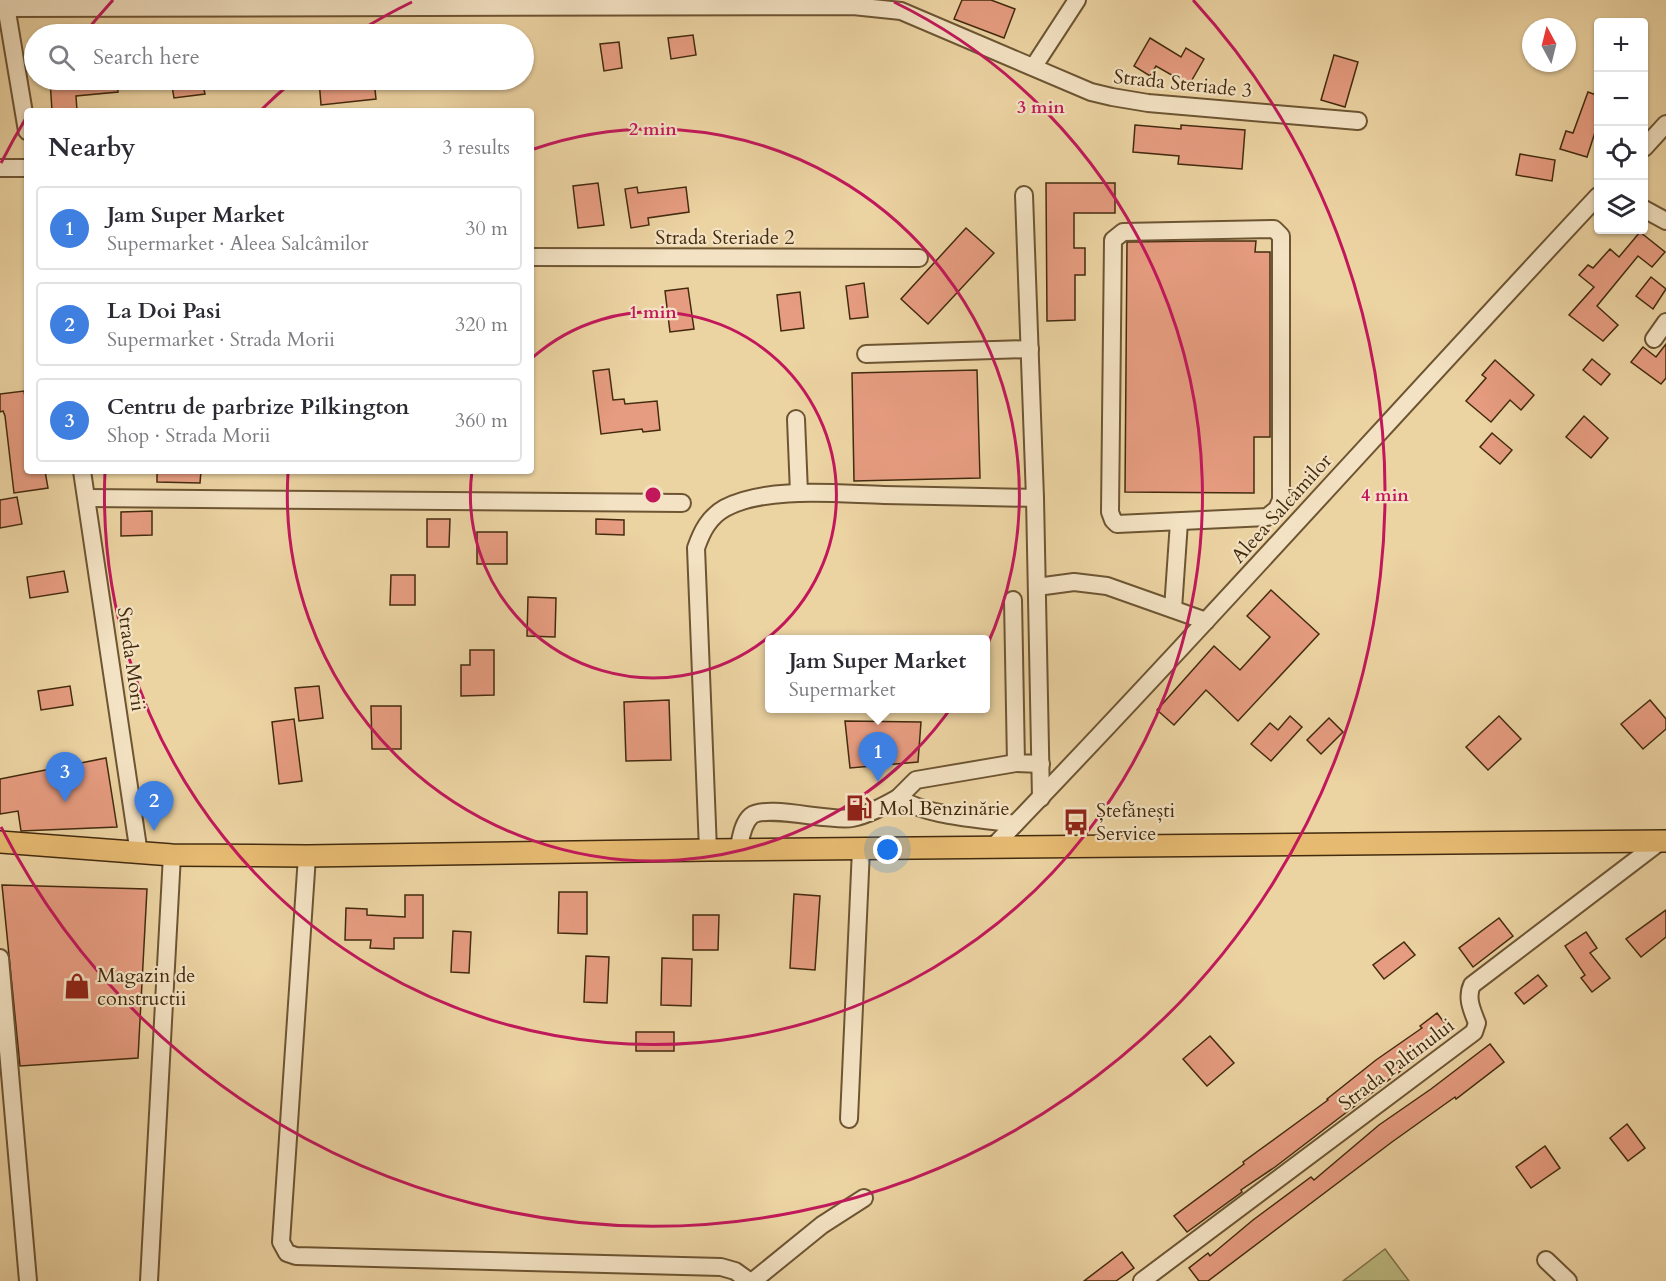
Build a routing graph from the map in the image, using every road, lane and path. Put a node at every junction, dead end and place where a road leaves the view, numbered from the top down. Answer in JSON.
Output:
{"nodes":[{"id":1,"x":1077,"y":0,"type":"edge"},
{"id":2,"x":479,"y":3,"type":"edge"},
{"id":3,"x":855,"y":3,"type":"edge"},
{"id":4,"x":4,"y":5,"type":"edge"},
{"id":5,"x":1034,"y":66,"type":"junction"},
{"id":6,"x":24,"y":115,"type":"edge"},
{"id":7,"x":1358,"y":121,"type":"dead end"},
{"id":8,"x":1666,"y":124,"type":"edge"},
{"id":9,"x":1648,"y":144,"type":"edge"},
{"id":10,"x":0,"y":168,"type":"edge"},
{"id":11,"x":24,"y":168,"type":"edge"},
{"id":12,"x":1024,"y":195,"type":"dead end"},
{"id":13,"x":1594,"y":201,"type":"edge"},
{"id":14,"x":1648,"y":211,"type":"edge"},
{"id":15,"x":1666,"y":221,"type":"edge"},
{"id":16,"x":534,"y":257,"type":"edge"},
{"id":17,"x":919,"y":258,"type":"dead end"},
{"id":18,"x":1666,"y":322,"type":"edge"},
{"id":19,"x":1654,"y":339,"type":"dead end"},
{"id":20,"x":1030,"y":349,"type":"junction"},
{"id":21,"x":866,"y":354,"type":"dead end"},
{"id":22,"x":796,"y":419,"type":"dead end"},
{"id":23,"x":83,"y":474,"type":"edge"},
{"id":24,"x":799,"y":493,"type":"junction"},
{"id":25,"x":87,"y":498,"type":"junction"},
{"id":26,"x":1035,"y":498,"type":"junction"},
{"id":27,"x":682,"y":503,"type":"dead end"},
{"id":28,"x":1179,"y":522,"type":"junction"},
{"id":29,"x":1037,"y":586,"type":"junction"},
{"id":30,"x":1013,"y":600,"type":"dead end"},
{"id":31,"x":1173,"y":609,"type":"junction"},
{"id":32,"x":1206,"y":621,"type":"junction"},
{"id":33,"x":1016,"y":763,"type":"junction"},
{"id":34,"x":1041,"y":764,"type":"junction"},
{"id":35,"x":898,"y":798,"type":"junction"},
{"id":36,"x":1041,"y":798,"type":"junction"},
{"id":37,"x":1015,"y":824,"type":"junction"},
{"id":38,"x":1663,"y":841,"type":"edge"},
{"id":39,"x":0,"y":842,"type":"edge"},
{"id":40,"x":992,"y":848,"type":"junction"},
{"id":41,"x":861,"y":849,"type":"junction"},
{"id":42,"x":708,"y":850,"type":"junction"},
{"id":43,"x":738,"y":850,"type":"junction"},
{"id":44,"x":139,"y":854,"type":"junction"},
{"id":45,"x":172,"y":855,"type":"junction"},
{"id":46,"x":307,"y":856,"type":"junction"},
{"id":47,"x":0,"y":958,"type":"edge"},
{"id":48,"x":849,"y":1119,"type":"dead end"},
{"id":49,"x":864,"y":1198,"type":"dead end"},
{"id":50,"x":1546,"y":1260,"type":"dead end"},
{"id":51,"x":28,"y":1281,"type":"edge"},
{"id":52,"x":149,"y":1281,"type":"edge"},
{"id":53,"x":751,"y":1281,"type":"edge"},
{"id":54,"x":1142,"y":1281,"type":"edge"},
{"id":55,"x":1568,"y":1281,"type":"edge"}],
"edges":[{"from":1,"to":5,"type":"street"},
{"from":2,"to":3,"type":"street","name":"Strada Steriade 3"},
{"from":2,"to":4,"type":"street","name":"Strada Steriade 3"},
{"from":3,"to":5,"type":"street","name":"Strada Steriade 3"},
{"from":4,"to":6,"type":"street"},
{"from":5,"to":7,"type":"street","name":"Strada Steriade 3"},
{"from":8,"to":9,"type":"street"},
{"from":10,"to":11,"type":"street"},
{"from":12,"to":20,"type":"street"},
{"from":13,"to":32,"type":"street","name":"Aleea Salcâmilor"},
{"from":14,"to":15,"type":"street"},
{"from":16,"to":17,"type":"street","name":"Strada Steriade 2"},
{"from":18,"to":19,"type":"street"},
{"from":20,"to":21,"type":"street"},
{"from":20,"to":26,"type":"street"},
{"from":22,"to":24,"type":"street"},
{"from":23,"to":25,"type":"street","name":"Strada Morii"},
{"from":24,"to":26,"type":"street"},
{"from":24,"to":42,"type":"street"},
{"from":25,"to":27,"type":"street"},
{"from":25,"to":44,"type":"street","name":"Strada Morii"},
{"from":26,"to":29,"type":"street"},
{"from":28,"to":28,"type":"street"},
{"from":28,"to":31,"type":"street"},
{"from":29,"to":31,"type":"street"},
{"from":29,"to":34,"type":"street"},
{"from":30,"to":33,"type":"street"},
{"from":31,"to":32,"type":"street"},
{"from":32,"to":36,"type":"street","name":"Aleea Salcâmilor"},
{"from":33,"to":34,"type":"street"},
{"from":33,"to":35,"type":"street"},
{"from":34,"to":36,"type":"street"},
{"from":35,"to":37,"type":"street"},
{"from":35,"to":43,"type":"street"},
{"from":36,"to":37,"type":"street","name":"Aleea Salcâmilor"},
{"from":37,"to":40,"type":"street","name":"Aleea Salcâmilor"},
{"from":38,"to":40,"type":"main road"},
{"from":38,"to":54,"type":"street","name":"Strada Paltinului"},
{"from":39,"to":44,"type":"main road"},
{"from":40,"to":41,"type":"main road"},
{"from":41,"to":43,"type":"main road"},
{"from":41,"to":48,"type":"street"},
{"from":42,"to":43,"type":"main road"},
{"from":42,"to":46,"type":"main road"},
{"from":44,"to":45,"type":"main road"},
{"from":45,"to":46,"type":"main road"},
{"from":45,"to":52,"type":"street"},
{"from":46,"to":53,"type":"street"},
{"from":47,"to":51,"type":"street"},
{"from":49,"to":53,"type":"street"},
{"from":50,"to":55,"type":"street"}]}
